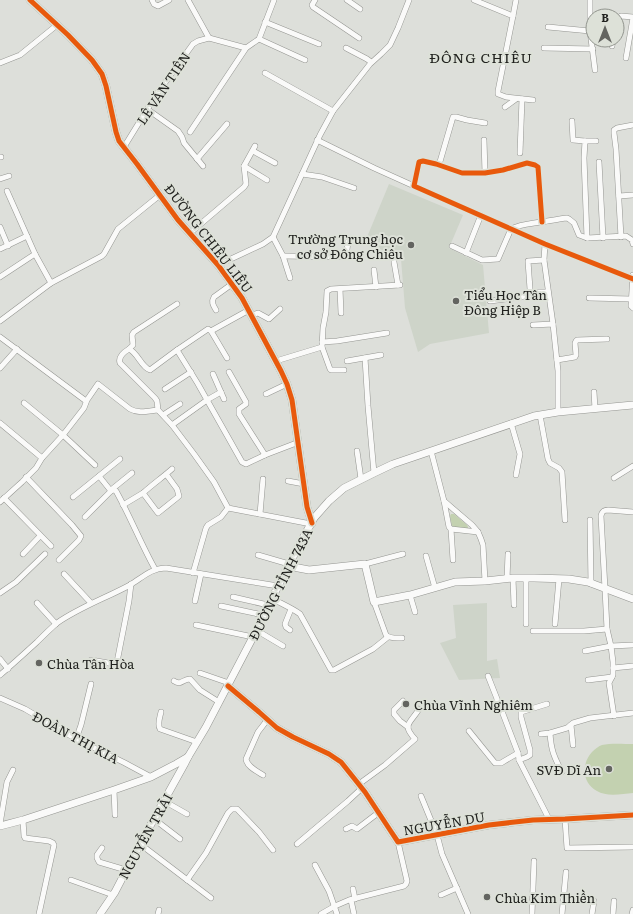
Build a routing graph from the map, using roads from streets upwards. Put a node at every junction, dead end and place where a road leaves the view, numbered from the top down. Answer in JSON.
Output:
{"nodes":[{"id":1,"x":152,"y":0,"type":"edge"},
{"id":2,"x":169,"y":0,"type":"edge"},
{"id":3,"x":188,"y":0,"type":"edge"},
{"id":4,"x":192,"y":0,"type":"edge"},
{"id":5,"x":274,"y":0,"type":"edge"},
{"id":6,"x":315,"y":0,"type":"edge"},
{"id":7,"x":347,"y":0,"type":"edge"},
{"id":8,"x":409,"y":0,"type":"edge"},
{"id":9,"x":475,"y":0,"type":"edge"},
{"id":10,"x":516,"y":0,"type":"edge"},
{"id":11,"x":32,"y":1,"type":"edge"},
{"id":12,"x":192,"y":7,"type":"junction"},
{"id":13,"x":360,"y":9,"type":"dead end"},
{"id":14,"x":513,"y":16,"type":"junction"},
{"id":15,"x":633,"y":18,"type":"edge"},
{"id":16,"x":265,"y":22,"type":"junction"},
{"id":17,"x":57,"y":25,"type":"junction"},
{"id":18,"x":548,"y":27,"type":"dead end"},
{"id":19,"x":585,"y":31,"type":"edge"},
{"id":20,"x":209,"y":38,"type":"junction"},
{"id":21,"x":359,"y":38,"type":"dead end"},
{"id":22,"x":259,"y":39,"type":"junction"},
{"id":23,"x":319,"y":44,"type":"dead end"},
{"id":24,"x":246,"y":48,"type":"junction"},
{"id":25,"x":346,"y":48,"type":"dead end"},
{"id":26,"x":544,"y":48,"type":"dead end"},
{"id":27,"x":593,"y":49,"type":"joint"},
{"id":28,"x":626,"y":58,"type":"dead end"},
{"id":29,"x":305,"y":60,"type":"dead end"},
{"id":30,"x":372,"y":62,"type":"junction"},
{"id":31,"x":0,"y":63,"type":"edge"},
{"id":32,"x":595,"y":70,"type":"dead end"},
{"id":33,"x":265,"y":73,"type":"dead end"},
{"id":34,"x":516,"y":98,"type":"junction"},
{"id":35,"x":522,"y":99,"type":"junction"},
{"id":36,"x":533,"y":100,"type":"dead end"},
{"id":37,"x":505,"y":108,"type":"dead end"},
{"id":38,"x":148,"y":109,"type":"junction"},
{"id":39,"x":333,"y":111,"type":"junction"},
{"id":40,"x":572,"y":121,"type":"dead end"},
{"id":41,"x":485,"y":123,"type":"dead end"},
{"id":42,"x":227,"y":124,"type":"dead end"},
{"id":43,"x":633,"y":126,"type":"edge"},
{"id":44,"x":190,"y":132,"type":"dead end"},
{"id":45,"x":317,"y":140,"type":"junction"},
{"id":46,"x":484,"y":140,"type":"dead end"},
{"id":47,"x":585,"y":141,"type":"junction"},
{"id":48,"x":596,"y":141,"type":"dead end"},
{"id":49,"x":124,"y":147,"type":"junction"},
{"id":50,"x":520,"y":153,"type":"dead end"},
{"id":51,"x":197,"y":159,"type":"junction"},
{"id":52,"x":599,"y":162,"type":"dead end"},
{"id":53,"x":275,"y":164,"type":"dead end"},
{"id":54,"x":439,"y":165,"type":"junction"},
{"id":55,"x":203,"y":166,"type":"dead end"},
{"id":56,"x":244,"y":166,"type":"junction"},
{"id":57,"x":485,"y":172,"type":"junction"},
{"id":58,"x":302,"y":174,"type":"junction"},
{"id":59,"x":9,"y":176,"type":"dead end"},
{"id":60,"x":0,"y":179,"type":"edge"},
{"id":61,"x":267,"y":180,"type":"dead end"},
{"id":62,"x":414,"y":186,"type":"junction"},
{"id":63,"x":354,"y":188,"type":"dead end"},
{"id":64,"x":7,"y":191,"type":"dead end"},
{"id":65,"x":160,"y":195,"type":"junction"},
{"id":66,"x":633,"y":195,"type":"edge"},
{"id":67,"x":619,"y":196,"type":"junction"},
{"id":68,"x":481,"y":215,"type":"junction"},
{"id":69,"x":542,"y":222,"type":"junction"},
{"id":70,"x":0,"y":227,"type":"edge"},
{"id":71,"x":512,"y":229,"type":"junction"},
{"id":72,"x":190,"y":233,"type":"junction"},
{"id":73,"x":27,"y":236,"type":"junction"},
{"id":74,"x":621,"y":236,"type":"junction"},
{"id":75,"x":273,"y":237,"type":"junction"},
{"id":76,"x":587,"y":238,"type":"junction"},
{"id":77,"x":603,"y":238,"type":"junction"},
{"id":78,"x":348,"y":242,"type":"dead end"},
{"id":79,"x":546,"y":244,"type":"junction"},
{"id":80,"x":633,"y":244,"type":"edge"},
{"id":81,"x":8,"y":246,"type":"junction"},
{"id":82,"x":452,"y":246,"type":"dead end"},
{"id":83,"x":0,"y":249,"type":"edge"},
{"id":84,"x":466,"y":253,"type":"junction"},
{"id":85,"x":36,"y":254,"type":"junction"},
{"id":86,"x":283,"y":256,"type":"junction"},
{"id":87,"x":544,"y":260,"type":"junction"},
{"id":88,"x":394,"y":262,"type":"dead end"},
{"id":89,"x":218,"y":266,"type":"junction"},
{"id":90,"x":374,"y":270,"type":"dead end"},
{"id":91,"x":633,"y":275,"type":"edge"},
{"id":92,"x":0,"y":277,"type":"edge"},
{"id":93,"x":290,"y":278,"type":"dead end"},
{"id":94,"x":633,"y":279,"type":"edge"},
{"id":95,"x":51,"y":283,"type":"junction"},
{"id":96,"x":232,"y":284,"type":"junction"},
{"id":97,"x":376,"y":287,"type":"junction"},
{"id":98,"x":340,"y":289,"type":"junction"},
{"id":99,"x":530,"y":292,"type":"junction"},
{"id":100,"x":548,"y":292,"type":"junction"},
{"id":101,"x":589,"y":298,"type":"dead end"},
{"id":102,"x":631,"y":299,"type":"junction"},
{"id":103,"x":490,"y":301,"type":"dead end"},
{"id":104,"x":177,"y":304,"type":"dead end"},
{"id":105,"x":633,"y":308,"type":"edge"},
{"id":106,"x":280,"y":309,"type":"dead end"},
{"id":107,"x":216,"y":310,"type":"dead end"},
{"id":108,"x":250,"y":312,"type":"junction"},
{"id":109,"x":340,"y":313,"type":"dead end"},
{"id":110,"x":0,"y":321,"type":"edge"},
{"id":111,"x":553,"y":324,"type":"junction"},
{"id":112,"x":533,"y":325,"type":"dead end"},
{"id":113,"x":211,"y":331,"type":"junction"},
{"id":114,"x":387,"y":333,"type":"dead end"},
{"id":115,"x":0,"y":336,"type":"edge"},
{"id":116,"x":607,"y":339,"type":"dead end"},
{"id":117,"x":322,"y":345,"type":"junction"},
{"id":118,"x":129,"y":349,"type":"junction"},
{"id":119,"x":17,"y":350,"type":"junction"},
{"id":120,"x":177,"y":350,"type":"junction"},
{"id":121,"x":381,"y":355,"type":"dead end"},
{"id":122,"x":227,"y":358,"type":"dead end"},
{"id":123,"x":364,"y":358,"type":"junction"},
{"id":124,"x":347,"y":360,"type":"dead end"},
{"id":125,"x":557,"y":360,"type":"junction"},
{"id":126,"x":276,"y":361,"type":"junction"},
{"id":127,"x":0,"y":368,"type":"edge"},
{"id":128,"x":344,"y":370,"type":"dead end"},
{"id":129,"x":191,"y":372,"type":"junction"},
{"id":130,"x":229,"y":372,"type":"dead end"},
{"id":131,"x":213,"y":374,"type":"dead end"},
{"id":132,"x":287,"y":384,"type":"junction"},
{"id":133,"x":165,"y":388,"type":"dead end"},
{"id":134,"x":221,"y":392,"type":"junction"},
{"id":135,"x":594,"y":392,"type":"dead end"},
{"id":136,"x":266,"y":394,"type":"dead end"},
{"id":137,"x":224,"y":399,"type":"dead end"},
{"id":138,"x":207,"y":400,"type":"junction"},
{"id":139,"x":86,"y":401,"type":"junction"},
{"id":140,"x":24,"y":403,"type":"dead end"},
{"id":141,"x":180,"y":404,"type":"dead end"},
{"id":142,"x":633,"y":405,"type":"edge"},
{"id":143,"x":595,"y":409,"type":"junction"},
{"id":144,"x":158,"y":410,"type":"junction"},
{"id":145,"x":558,"y":412,"type":"junction"},
{"id":146,"x":164,"y":415,"type":"junction"},
{"id":147,"x":540,"y":415,"type":"junction"},
{"id":148,"x":0,"y":423,"type":"edge"},
{"id":149,"x":511,"y":423,"type":"junction"},
{"id":150,"x":172,"y":425,"type":"junction"},
{"id":151,"x":63,"y":435,"type":"junction"},
{"id":152,"x":299,"y":442,"type":"junction"},
{"id":153,"x":357,"y":451,"type":"dead end"},
{"id":154,"x":431,"y":451,"type":"junction"},
{"id":155,"x":265,"y":456,"type":"junction"},
{"id":156,"x":42,"y":458,"type":"junction"},
{"id":157,"x":120,"y":459,"type":"dead end"},
{"id":158,"x":95,"y":466,"type":"dead end"},
{"id":159,"x":633,"y":466,"type":"edge"},
{"id":160,"x":172,"y":469,"type":"dead end"},
{"id":161,"x":132,"y":473,"type":"dead end"},
{"id":162,"x":374,"y":473,"type":"junction"},
{"id":163,"x":166,"y":474,"type":"junction"},
{"id":164,"x":516,"y":475,"type":"dead end"},
{"id":165,"x":99,"y":476,"type":"junction"},
{"id":166,"x":26,"y":477,"type":"junction"},
{"id":167,"x":614,"y":478,"type":"dead end"},
{"id":168,"x":263,"y":479,"type":"dead end"},
{"id":169,"x":361,"y":479,"type":"junction"},
{"id":170,"x":288,"y":482,"type":"dead end"},
{"id":171,"x":304,"y":484,"type":"junction"},
{"id":172,"x":111,"y":490,"type":"junction"},
{"id":173,"x":144,"y":493,"type":"junction"},
{"id":174,"x":73,"y":497,"type":"dead end"},
{"id":175,"x":2,"y":500,"type":"edge"},
{"id":176,"x":444,"y":501,"type":"junction"},
{"id":177,"x":123,"y":505,"type":"junction"},
{"id":178,"x":228,"y":508,"type":"junction"},
{"id":179,"x":633,"y":512,"type":"edge"},
{"id":180,"x":260,"y":514,"type":"junction"},
{"id":181,"x":85,"y":517,"type":"dead end"},
{"id":182,"x":566,"y":520,"type":"dead end"},
{"id":183,"x":590,"y":520,"type":"dead end"},
{"id":184,"x":311,"y":523,"type":"junction"},
{"id":185,"x":451,"y":529,"type":"junction"},
{"id":186,"x":478,"y":532,"type":"junction"},
{"id":187,"x":40,"y":536,"type":"junction"},
{"id":188,"x":51,"y":546,"type":"dead end"},
{"id":189,"x":24,"y":554,"type":"dead end"},
{"id":190,"x":45,"y":554,"type":"dead end"},
{"id":191,"x":403,"y":554,"type":"dead end"},
{"id":192,"x":508,"y":554,"type":"dead end"},
{"id":193,"x":258,"y":555,"type":"dead end"},
{"id":194,"x":426,"y":556,"type":"dead end"},
{"id":195,"x":59,"y":560,"type":"dead end"},
{"id":196,"x":453,"y":560,"type":"dead end"},
{"id":197,"x":364,"y":564,"type":"junction"},
{"id":198,"x":288,"y":565,"type":"junction"},
{"id":199,"x":155,"y":569,"type":"junction"},
{"id":200,"x":193,"y":573,"type":"junction"},
{"id":201,"x":64,"y":574,"type":"dead end"},
{"id":202,"x":202,"y":574,"type":"junction"},
{"id":203,"x":526,"y":578,"type":"junction"},
{"id":204,"x":510,"y":579,"type":"junction"},
{"id":205,"x":559,"y":579,"type":"junction"},
{"id":206,"x":485,"y":581,"type":"junction"},
{"id":207,"x":131,"y":584,"type":"junction"},
{"id":208,"x":591,"y":584,"type":"junction"},
{"id":209,"x":278,"y":586,"type":"junction"},
{"id":210,"x":434,"y":588,"type":"junction"},
{"id":211,"x":606,"y":589,"type":"junction"},
{"id":212,"x":0,"y":593,"type":"edge"},
{"id":213,"x":410,"y":595,"type":"junction"},
{"id":214,"x":233,"y":597,"type":"dead end"},
{"id":215,"x":633,"y":599,"type":"edge"},
{"id":216,"x":196,"y":601,"type":"dead end"},
{"id":217,"x":270,"y":601,"type":"junction"},
{"id":218,"x":374,"y":602,"type":"junction"},
{"id":219,"x":37,"y":603,"type":"dead end"},
{"id":220,"x":91,"y":603,"type":"junction"},
{"id":221,"x":514,"y":605,"type":"dead end"},
{"id":222,"x":221,"y":606,"type":"dead end"},
{"id":223,"x":291,"y":609,"type":"junction"},
{"id":224,"x":415,"y":612,"type":"dead end"},
{"id":225,"x":263,"y":615,"type":"junction"},
{"id":226,"x":56,"y":624,"type":"junction"},
{"id":227,"x":526,"y":624,"type":"dead end"},
{"id":228,"x":555,"y":624,"type":"dead end"},
{"id":229,"x":196,"y":625,"type":"dead end"},
{"id":230,"x":606,"y":629,"type":"junction"},
{"id":231,"x":290,"y":630,"type":"dead end"},
{"id":232,"x":533,"y":631,"type":"dead end"},
{"id":233,"x":254,"y":634,"type":"junction"},
{"id":234,"x":388,"y":637,"type":"junction"},
{"id":235,"x":402,"y":638,"type":"dead end"},
{"id":236,"x":633,"y":645,"type":"edge"},
{"id":237,"x":283,"y":646,"type":"dead end"},
{"id":238,"x":611,"y":646,"type":"junction"},
{"id":239,"x":584,"y":652,"type":"dead end"},
{"id":240,"x":0,"y":659,"type":"edge"},
{"id":241,"x":91,"y":660,"type":"dead end"},
{"id":242,"x":633,"y":666,"type":"edge"},
{"id":243,"x":8,"y":668,"type":"junction"},
{"id":244,"x":613,"y":668,"type":"junction"},
{"id":245,"x":200,"y":674,"type":"dead end"},
{"id":246,"x":0,"y":675,"type":"edge"},
{"id":247,"x":488,"y":676,"type":"dead end"},
{"id":248,"x":612,"y":677,"type":"junction"},
{"id":249,"x":588,"y":680,"type":"dead end"},
{"id":250,"x":174,"y":681,"type":"dead end"},
{"id":251,"x":91,"y":684,"type":"dead end"},
{"id":252,"x":228,"y":685,"type":"junction"},
{"id":253,"x":0,"y":698,"type":"edge"},
{"id":254,"x":403,"y":701,"type":"dead end"},
{"id":255,"x":219,"y":702,"type":"junction"},
{"id":256,"x":547,"y":704,"type":"dead end"},
{"id":257,"x":419,"y":709,"type":"dead end"},
{"id":258,"x":161,"y":712,"type":"dead end"},
{"id":259,"x":633,"y":713,"type":"edge"},
{"id":260,"x":614,"y":716,"type":"junction"},
{"id":261,"x":268,"y":719,"type":"junction"},
{"id":262,"x":571,"y":725,"type":"junction"},
{"id":263,"x":408,"y":727,"type":"junction"},
{"id":264,"x":469,"y":731,"type":"dead end"},
{"id":265,"x":550,"y":733,"type":"junction"},
{"id":266,"x":541,"y":734,"type":"dead end"},
{"id":267,"x":76,"y":739,"type":"junction"},
{"id":268,"x":197,"y":742,"type":"junction"},
{"id":269,"x":573,"y":745,"type":"dead end"},
{"id":270,"x":518,"y":753,"type":"junction"},
{"id":271,"x":188,"y":757,"type":"junction"},
{"id":272,"x":519,"y":760,"type":"junction"},
{"id":273,"x":13,"y":770,"type":"dead end"},
{"id":274,"x":562,"y":772,"type":"dead end"},
{"id":275,"x":151,"y":776,"type":"junction"},
{"id":276,"x":263,"y":776,"type":"dead end"},
{"id":277,"x":360,"y":786,"type":"junction"},
{"id":278,"x":114,"y":790,"type":"junction"},
{"id":279,"x":421,"y":796,"type":"dead end"},
{"id":280,"x":164,"y":801,"type":"junction"},
{"id":281,"x":378,"y":813,"type":"junction"},
{"id":282,"x":187,"y":814,"type":"dead end"},
{"id":283,"x":115,"y":815,"type":"dead end"},
{"id":284,"x":633,"y":815,"type":"edge"},
{"id":285,"x":154,"y":819,"type":"junction"},
{"id":286,"x":549,"y":819,"type":"junction"},
{"id":287,"x":565,"y":819,"type":"junction"},
{"id":288,"x":23,"y":820,"type":"junction"},
{"id":289,"x":0,"y":825,"type":"edge"},
{"id":290,"x":346,"y":829,"type":"dead end"},
{"id":291,"x":437,"y":835,"type":"junction"},
{"id":292,"x":180,"y":839,"type":"dead end"},
{"id":293,"x":398,"y":842,"type":"junction"},
{"id":294,"x":140,"y":844,"type":"junction"},
{"id":295,"x":297,"y":844,"type":"dead end"},
{"id":296,"x":633,"y":847,"type":"edge"},
{"id":297,"x":102,"y":848,"type":"dead end"},
{"id":298,"x":273,"y":850,"type":"dead end"},
{"id":299,"x":534,"y":861,"type":"dead end"},
{"id":300,"x":315,"y":865,"type":"dead end"},
{"id":301,"x":126,"y":870,"type":"junction"},
{"id":302,"x":566,"y":872,"type":"dead end"},
{"id":303,"x":71,"y":880,"type":"dead end"},
{"id":304,"x":187,"y":880,"type":"junction"},
{"id":305,"x":457,"y":888,"type":"junction"},
{"id":306,"x":353,"y":889,"type":"dead end"},
{"id":307,"x":113,"y":895,"type":"junction"},
{"id":308,"x":441,"y":895,"type":"dead end"},
{"id":309,"x":211,"y":898,"type":"dead end"},
{"id":310,"x":353,"y":899,"type":"junction"},
{"id":311,"x":594,"y":901,"type":"dead end"},
{"id":312,"x":614,"y":901,"type":"dead end"},
{"id":313,"x":335,"y":906,"type":"junction"},
{"id":314,"x":633,"y":910,"type":"edge"},
{"id":315,"x":39,"y":914,"type":"edge"},
{"id":316,"x":100,"y":914,"type":"edge"},
{"id":317,"x":321,"y":914,"type":"edge"},
{"id":318,"x":337,"y":914,"type":"edge"},
{"id":319,"x":354,"y":914,"type":"edge"},
{"id":320,"x":468,"y":914,"type":"edge"},
{"id":321,"x":532,"y":914,"type":"edge"},
{"id":322,"x":562,"y":914,"type":"edge"},
{"id":323,"x":592,"y":914,"type":"edge"},
{"id":324,"x":613,"y":914,"type":"edge"},
{"id":325,"x":632,"y":914,"type":"edge"}],
"edges":[{"from":1,"to":2,"type":"street"},
{"from":3,"to":12,"type":"street"},
{"from":4,"to":12,"type":"street"},
{"from":5,"to":16,"type":"street"},
{"from":6,"to":21,"type":"street"},
{"from":7,"to":13,"type":"street"},
{"from":8,"to":30,"type":"street"},
{"from":9,"to":14,"type":"street"},
{"from":10,"to":14,"type":"street"},
{"from":11,"to":17,"type":"street","name":"ĐƯỜNG CHIÊU LIÊU"},
{"from":12,"to":20,"type":"street"},
{"from":14,"to":34,"type":"street"},
{"from":15,"to":28,"type":"street"},
{"from":16,"to":22,"type":"street"},
{"from":16,"to":23,"type":"street"},
{"from":17,"to":31,"type":"street"},
{"from":17,"to":49,"type":"street","name":"ĐƯỜNG CHIÊU LIÊU"},
{"from":18,"to":19,"type":"street"},
{"from":20,"to":24,"type":"street"},
{"from":20,"to":38,"type":"street","name":"LÊ VĂN TIÊN"},
{"from":22,"to":24,"type":"street"},
{"from":22,"to":29,"type":"street"},
{"from":24,"to":44,"type":"street"},
{"from":25,"to":30,"type":"street"},
{"from":26,"to":27,"type":"street"},
{"from":27,"to":32,"type":"street"},
{"from":30,"to":39,"type":"street"},
{"from":33,"to":39,"type":"street"},
{"from":34,"to":35,"type":"street"},
{"from":34,"to":37,"type":"street"},
{"from":35,"to":36,"type":"street"},
{"from":35,"to":50,"type":"street"},
{"from":38,"to":49,"type":"street","name":"LÊ VĂN TIÊN"},
{"from":38,"to":51,"type":"street"},
{"from":39,"to":45,"type":"street"},
{"from":40,"to":47,"type":"street"},
{"from":41,"to":54,"type":"street"},
{"from":42,"to":51,"type":"street"},
{"from":43,"to":67,"type":"street"},
{"from":45,"to":58,"type":"street"},
{"from":45,"to":62,"type":"street"},
{"from":46,"to":57,"type":"street"},
{"from":47,"to":48,"type":"street"},
{"from":47,"to":76,"type":"street"},
{"from":49,"to":65,"type":"street","name":"ĐƯỜNG CHIÊU LIÊU"},
{"from":51,"to":55,"type":"street"},
{"from":52,"to":77,"type":"street"},
{"from":53,"to":56,"type":"street"},
{"from":54,"to":57,"type":"street"},
{"from":54,"to":62,"type":"street"},
{"from":56,"to":61,"type":"street"},
{"from":56,"to":72,"type":"street"},
{"from":57,"to":69,"type":"street"},
{"from":58,"to":63,"type":"street"},
{"from":58,"to":75,"type":"street"},
{"from":59,"to":60,"type":"street"},
{"from":62,"to":68,"type":"street"},
{"from":64,"to":73,"type":"street"},
{"from":65,"to":72,"type":"street","name":"ĐƯỜNG CHIÊU LIÊU"},
{"from":65,"to":95,"type":"street"},
{"from":66,"to":67,"type":"street"},
{"from":67,"to":74,"type":"street"},
{"from":68,"to":71,"type":"street"},
{"from":68,"to":84,"type":"street"},
{"from":69,"to":71,"type":"street"},
{"from":69,"to":76,"type":"street"},
{"from":70,"to":81,"type":"street"},
{"from":71,"to":79,"type":"street"},
{"from":71,"to":84,"type":"street"},
{"from":72,"to":89,"type":"street","name":"ĐƯỜNG CHIÊU LIÊU"},
{"from":73,"to":81,"type":"street"},
{"from":73,"to":85,"type":"street"},
{"from":74,"to":77,"type":"street"},
{"from":74,"to":80,"type":"street"},
{"from":75,"to":86,"type":"street"},
{"from":75,"to":89,"type":"street"},
{"from":76,"to":77,"type":"street"},
{"from":78,"to":86,"type":"street"},
{"from":79,"to":87,"type":"street"},
{"from":79,"to":94,"type":"street"},
{"from":81,"to":83,"type":"street"},
{"from":82,"to":84,"type":"street"},
{"from":85,"to":92,"type":"street"},
{"from":85,"to":95,"type":"street"},
{"from":86,"to":93,"type":"street"},
{"from":87,"to":99,"type":"street"},
{"from":87,"to":100,"type":"street"},
{"from":88,"to":97,"type":"street"},
{"from":89,"to":96,"type":"street","name":"ĐƯỜNG CHIÊU LIÊU"},
{"from":90,"to":97,"type":"street"},
{"from":91,"to":94,"type":"street"},
{"from":94,"to":102,"type":"street"},
{"from":95,"to":110,"type":"street"},
{"from":96,"to":107,"type":"street"},
{"from":96,"to":108,"type":"street","name":"ĐƯỜNG CHIÊU LIÊU"},
{"from":97,"to":98,"type":"street"},
{"from":98,"to":109,"type":"street"},
{"from":98,"to":117,"type":"street"},
{"from":99,"to":100,"type":"street"},
{"from":99,"to":103,"type":"street"},
{"from":100,"to":111,"type":"street"},
{"from":101,"to":102,"type":"street"},
{"from":102,"to":105,"type":"street"},
{"from":104,"to":118,"type":"street"},
{"from":106,"to":108,"type":"street"},
{"from":108,"to":113,"type":"street"},
{"from":108,"to":126,"type":"street","name":"ĐƯỜNG CHIÊU LIÊU"},
{"from":111,"to":112,"type":"street"},
{"from":111,"to":125,"type":"street"},
{"from":113,"to":120,"type":"street"},
{"from":113,"to":122,"type":"street"},
{"from":114,"to":117,"type":"street"},
{"from":115,"to":119,"type":"street"},
{"from":116,"to":125,"type":"street"},
{"from":117,"to":126,"type":"street"},
{"from":117,"to":128,"type":"street"},
{"from":118,"to":120,"type":"street"},
{"from":118,"to":144,"type":"street"},
{"from":119,"to":127,"type":"street"},
{"from":119,"to":139,"type":"street"},
{"from":120,"to":129,"type":"street"},
{"from":121,"to":123,"type":"street"},
{"from":123,"to":124,"type":"street"},
{"from":123,"to":162,"type":"street"},
{"from":125,"to":145,"type":"street"},
{"from":126,"to":132,"type":"street","name":"ĐƯỜNG CHIÊU LIÊU"},
{"from":129,"to":133,"type":"street"},
{"from":129,"to":138,"type":"street"},
{"from":130,"to":155,"type":"street"},
{"from":131,"to":134,"type":"street"},
{"from":132,"to":136,"type":"street"},
{"from":132,"to":152,"type":"street","name":"ĐƯỜNG CHIÊU LIÊU"},
{"from":134,"to":137,"type":"street"},
{"from":134,"to":138,"type":"street"},
{"from":135,"to":143,"type":"street"},
{"from":138,"to":150,"type":"street"},
{"from":138,"to":155,"type":"street"},
{"from":139,"to":144,"type":"street"},
{"from":139,"to":151,"type":"street"},
{"from":140,"to":151,"type":"street"},
{"from":141,"to":146,"type":"street"},
{"from":142,"to":143,"type":"street","name":"ĐƯỜNG TỈNH 743A"},
{"from":143,"to":145,"type":"street","name":"ĐƯỜNG TỈNH 743A"},
{"from":144,"to":146,"type":"street"},
{"from":145,"to":147,"type":"street","name":"ĐƯỜNG TỈNH 743A"},
{"from":146,"to":150,"type":"street"},
{"from":147,"to":149,"type":"street","name":"ĐƯỜNG TỈNH 743A"},
{"from":147,"to":182,"type":"street"},
{"from":148,"to":156,"type":"street"},
{"from":149,"to":154,"type":"street","name":"ĐƯỜNG TỈNH 743A"},
{"from":149,"to":164,"type":"street"},
{"from":150,"to":178,"type":"street"},
{"from":151,"to":156,"type":"street"},
{"from":151,"to":158,"type":"street"},
{"from":152,"to":155,"type":"street"},
{"from":152,"to":171,"type":"street","name":"ĐƯỜNG CHIÊU LIÊU"},
{"from":153,"to":169,"type":"street"},
{"from":154,"to":162,"type":"street","name":"ĐƯỜNG TỈNH 743A"},
{"from":154,"to":176,"type":"street"},
{"from":156,"to":166,"type":"street"},
{"from":157,"to":165,"type":"street"},
{"from":159,"to":167,"type":"street"},
{"from":160,"to":163,"type":"street"},
{"from":161,"to":172,"type":"street"},
{"from":162,"to":169,"type":"street","name":"ĐƯỜNG TỈNH 743A"},
{"from":163,"to":173,"type":"street"},
{"from":163,"to":173,"type":"street"},
{"from":165,"to":172,"type":"street"},
{"from":165,"to":174,"type":"street"},
{"from":166,"to":175,"type":"street"},
{"from":166,"to":195,"type":"street"},
{"from":168,"to":180,"type":"street"},
{"from":169,"to":184,"type":"street","name":"ĐƯỜNG TỈNH 743A"},
{"from":170,"to":171,"type":"street"},
{"from":171,"to":184,"type":"street","name":"ĐƯỜNG CHIÊU LIÊU"},
{"from":172,"to":177,"type":"street"},
{"from":172,"to":181,"type":"street"},
{"from":173,"to":177,"type":"street"},
{"from":175,"to":187,"type":"street"},
{"from":176,"to":185,"type":"street"},
{"from":176,"to":186,"type":"street"},
{"from":177,"to":199,"type":"street"},
{"from":178,"to":180,"type":"street"},
{"from":178,"to":200,"type":"street"},
{"from":179,"to":211,"type":"street"},
{"from":180,"to":184,"type":"street"},
{"from":183,"to":208,"type":"street"},
{"from":184,"to":198,"type":"street","name":"ĐƯỜNG TỈNH 743A"},
{"from":185,"to":186,"type":"street"},
{"from":185,"to":196,"type":"street"},
{"from":186,"to":206,"type":"street"},
{"from":187,"to":188,"type":"street"},
{"from":187,"to":189,"type":"street"},
{"from":190,"to":212,"type":"street"},
{"from":191,"to":197,"type":"street"},
{"from":192,"to":204,"type":"street"},
{"from":193,"to":198,"type":"street"},
{"from":194,"to":210,"type":"street"},
{"from":197,"to":198,"type":"street"},
{"from":197,"to":218,"type":"street"},
{"from":198,"to":209,"type":"street","name":"ĐƯỜNG TỈNH 743A"},
{"from":199,"to":200,"type":"street"},
{"from":199,"to":207,"type":"street"},
{"from":200,"to":202,"type":"street"},
{"from":201,"to":220,"type":"street"},
{"from":202,"to":209,"type":"street"},
{"from":202,"to":216,"type":"street"},
{"from":203,"to":204,"type":"street"},
{"from":203,"to":205,"type":"street"},
{"from":203,"to":227,"type":"street"},
{"from":204,"to":206,"type":"street"},
{"from":204,"to":221,"type":"street"},
{"from":205,"to":208,"type":"street"},
{"from":205,"to":228,"type":"street"},
{"from":206,"to":210,"type":"street"},
{"from":207,"to":220,"type":"street"},
{"from":207,"to":241,"type":"street"},
{"from":208,"to":211,"type":"street"},
{"from":209,"to":217,"type":"street","name":"ĐƯỜNG TỈNH 743A"},
{"from":210,"to":213,"type":"street"},
{"from":211,"to":215,"type":"street"},
{"from":211,"to":230,"type":"street"},
{"from":213,"to":218,"type":"street"},
{"from":213,"to":224,"type":"street"},
{"from":214,"to":217,"type":"street"},
{"from":217,"to":223,"type":"street"},
{"from":217,"to":225,"type":"street","name":"ĐƯỜNG TỈNH 743A"},
{"from":218,"to":234,"type":"street"},
{"from":219,"to":226,"type":"street"},
{"from":220,"to":226,"type":"street"},
{"from":222,"to":225,"type":"street"},
{"from":223,"to":231,"type":"street"},
{"from":223,"to":234,"type":"street"},
{"from":225,"to":233,"type":"street","name":"ĐƯỜNG TỈNH 743A"},
{"from":226,"to":243,"type":"street"},
{"from":229,"to":233,"type":"street"},
{"from":230,"to":232,"type":"street"},
{"from":230,"to":238,"type":"street"},
{"from":233,"to":237,"type":"street"},
{"from":233,"to":252,"type":"street","name":"ĐƯỜNG TỈNH 743A"},
{"from":234,"to":235,"type":"street"},
{"from":236,"to":238,"type":"street"},
{"from":238,"to":239,"type":"street"},
{"from":238,"to":244,"type":"street"},
{"from":240,"to":243,"type":"street"},
{"from":242,"to":244,"type":"street"},
{"from":243,"to":246,"type":"street"},
{"from":244,"to":248,"type":"street"},
{"from":245,"to":252,"type":"street","name":"NGUYỄN DU"},
{"from":247,"to":270,"type":"street"},
{"from":248,"to":249,"type":"street"},
{"from":248,"to":260,"type":"street"},
{"from":250,"to":255,"type":"street"},
{"from":251,"to":267,"type":"street"},
{"from":252,"to":255,"type":"street","name":"ĐƯỜNG TỈNH 743A"},
{"from":252,"to":261,"type":"street","name":"NGUYỄN DU"},
{"from":253,"to":267,"type":"street","name":"ĐOÀN THỊ KIA"},
{"from":254,"to":263,"type":"street"},
{"from":255,"to":268,"type":"street","name":"ĐƯỜNG TỈNH 743A"},
{"from":256,"to":272,"type":"street"},
{"from":257,"to":263,"type":"street"},
{"from":258,"to":268,"type":"street"},
{"from":259,"to":260,"type":"street"},
{"from":260,"to":262,"type":"street"},
{"from":261,"to":276,"type":"street"},
{"from":261,"to":277,"type":"street","name":"NGUYỄN DU"},
{"from":262,"to":265,"type":"street"},
{"from":262,"to":269,"type":"street"},
{"from":263,"to":277,"type":"street"},
{"from":264,"to":270,"type":"street"},
{"from":265,"to":266,"type":"street"},
{"from":265,"to":274,"type":"street"},
{"from":267,"to":275,"type":"street","name":"ĐOÀN THỊ KIA"},
{"from":268,"to":271,"type":"street","name":"ĐƯỜNG TỈNH 743A"},
{"from":270,"to":272,"type":"street"},
{"from":271,"to":275,"type":"street"},
{"from":271,"to":280,"type":"street","name":"NGUYỄN TRÃI"},
{"from":272,"to":286,"type":"street"},
{"from":273,"to":289,"type":"street"},
{"from":275,"to":278,"type":"street"},
{"from":277,"to":281,"type":"street","name":"NGUYỄN DU"},
{"from":277,"to":295,"type":"street"},
{"from":278,"to":283,"type":"street"},
{"from":278,"to":288,"type":"street"},
{"from":279,"to":291,"type":"street"},
{"from":280,"to":282,"type":"street"},
{"from":280,"to":285,"type":"street","name":"NGUYỄN TRÃI"},
{"from":281,"to":290,"type":"street"},
{"from":281,"to":293,"type":"street","name":"NGUYỄN DU"},
{"from":284,"to":287,"type":"street","name":"NGUYỄN DU"},
{"from":285,"to":292,"type":"street"},
{"from":285,"to":294,"type":"street","name":"NGUYỄN TRÃI"},
{"from":286,"to":287,"type":"street","name":"NGUYỄN DU"},
{"from":286,"to":291,"type":"street","name":"NGUYỄN DU"},
{"from":287,"to":296,"type":"street"},
{"from":288,"to":289,"type":"street"},
{"from":288,"to":315,"type":"street"},
{"from":291,"to":293,"type":"street","name":"NGUYỄN DU"},
{"from":291,"to":305,"type":"street"},
{"from":293,"to":310,"type":"street"},
{"from":294,"to":301,"type":"street","name":"NGUYỄN TRÃI"},
{"from":294,"to":304,"type":"street"},
{"from":297,"to":301,"type":"street"},
{"from":298,"to":304,"type":"street"},
{"from":299,"to":321,"type":"street"},
{"from":300,"to":313,"type":"street"},
{"from":301,"to":307,"type":"street","name":"NGUYỄN TRÃI"},
{"from":302,"to":322,"type":"street"},
{"from":303,"to":307,"type":"street"},
{"from":304,"to":309,"type":"street"},
{"from":305,"to":308,"type":"street"},
{"from":305,"to":320,"type":"street"},
{"from":306,"to":310,"type":"street"},
{"from":307,"to":316,"type":"street","name":"NGUYỄN TRÃI"},
{"from":310,"to":313,"type":"street"},
{"from":310,"to":319,"type":"street"},
{"from":311,"to":323,"type":"street"},
{"from":312,"to":324,"type":"street"},
{"from":313,"to":317,"type":"street"},
{"from":313,"to":318,"type":"street"},
{"from":314,"to":325,"type":"street"}]}
